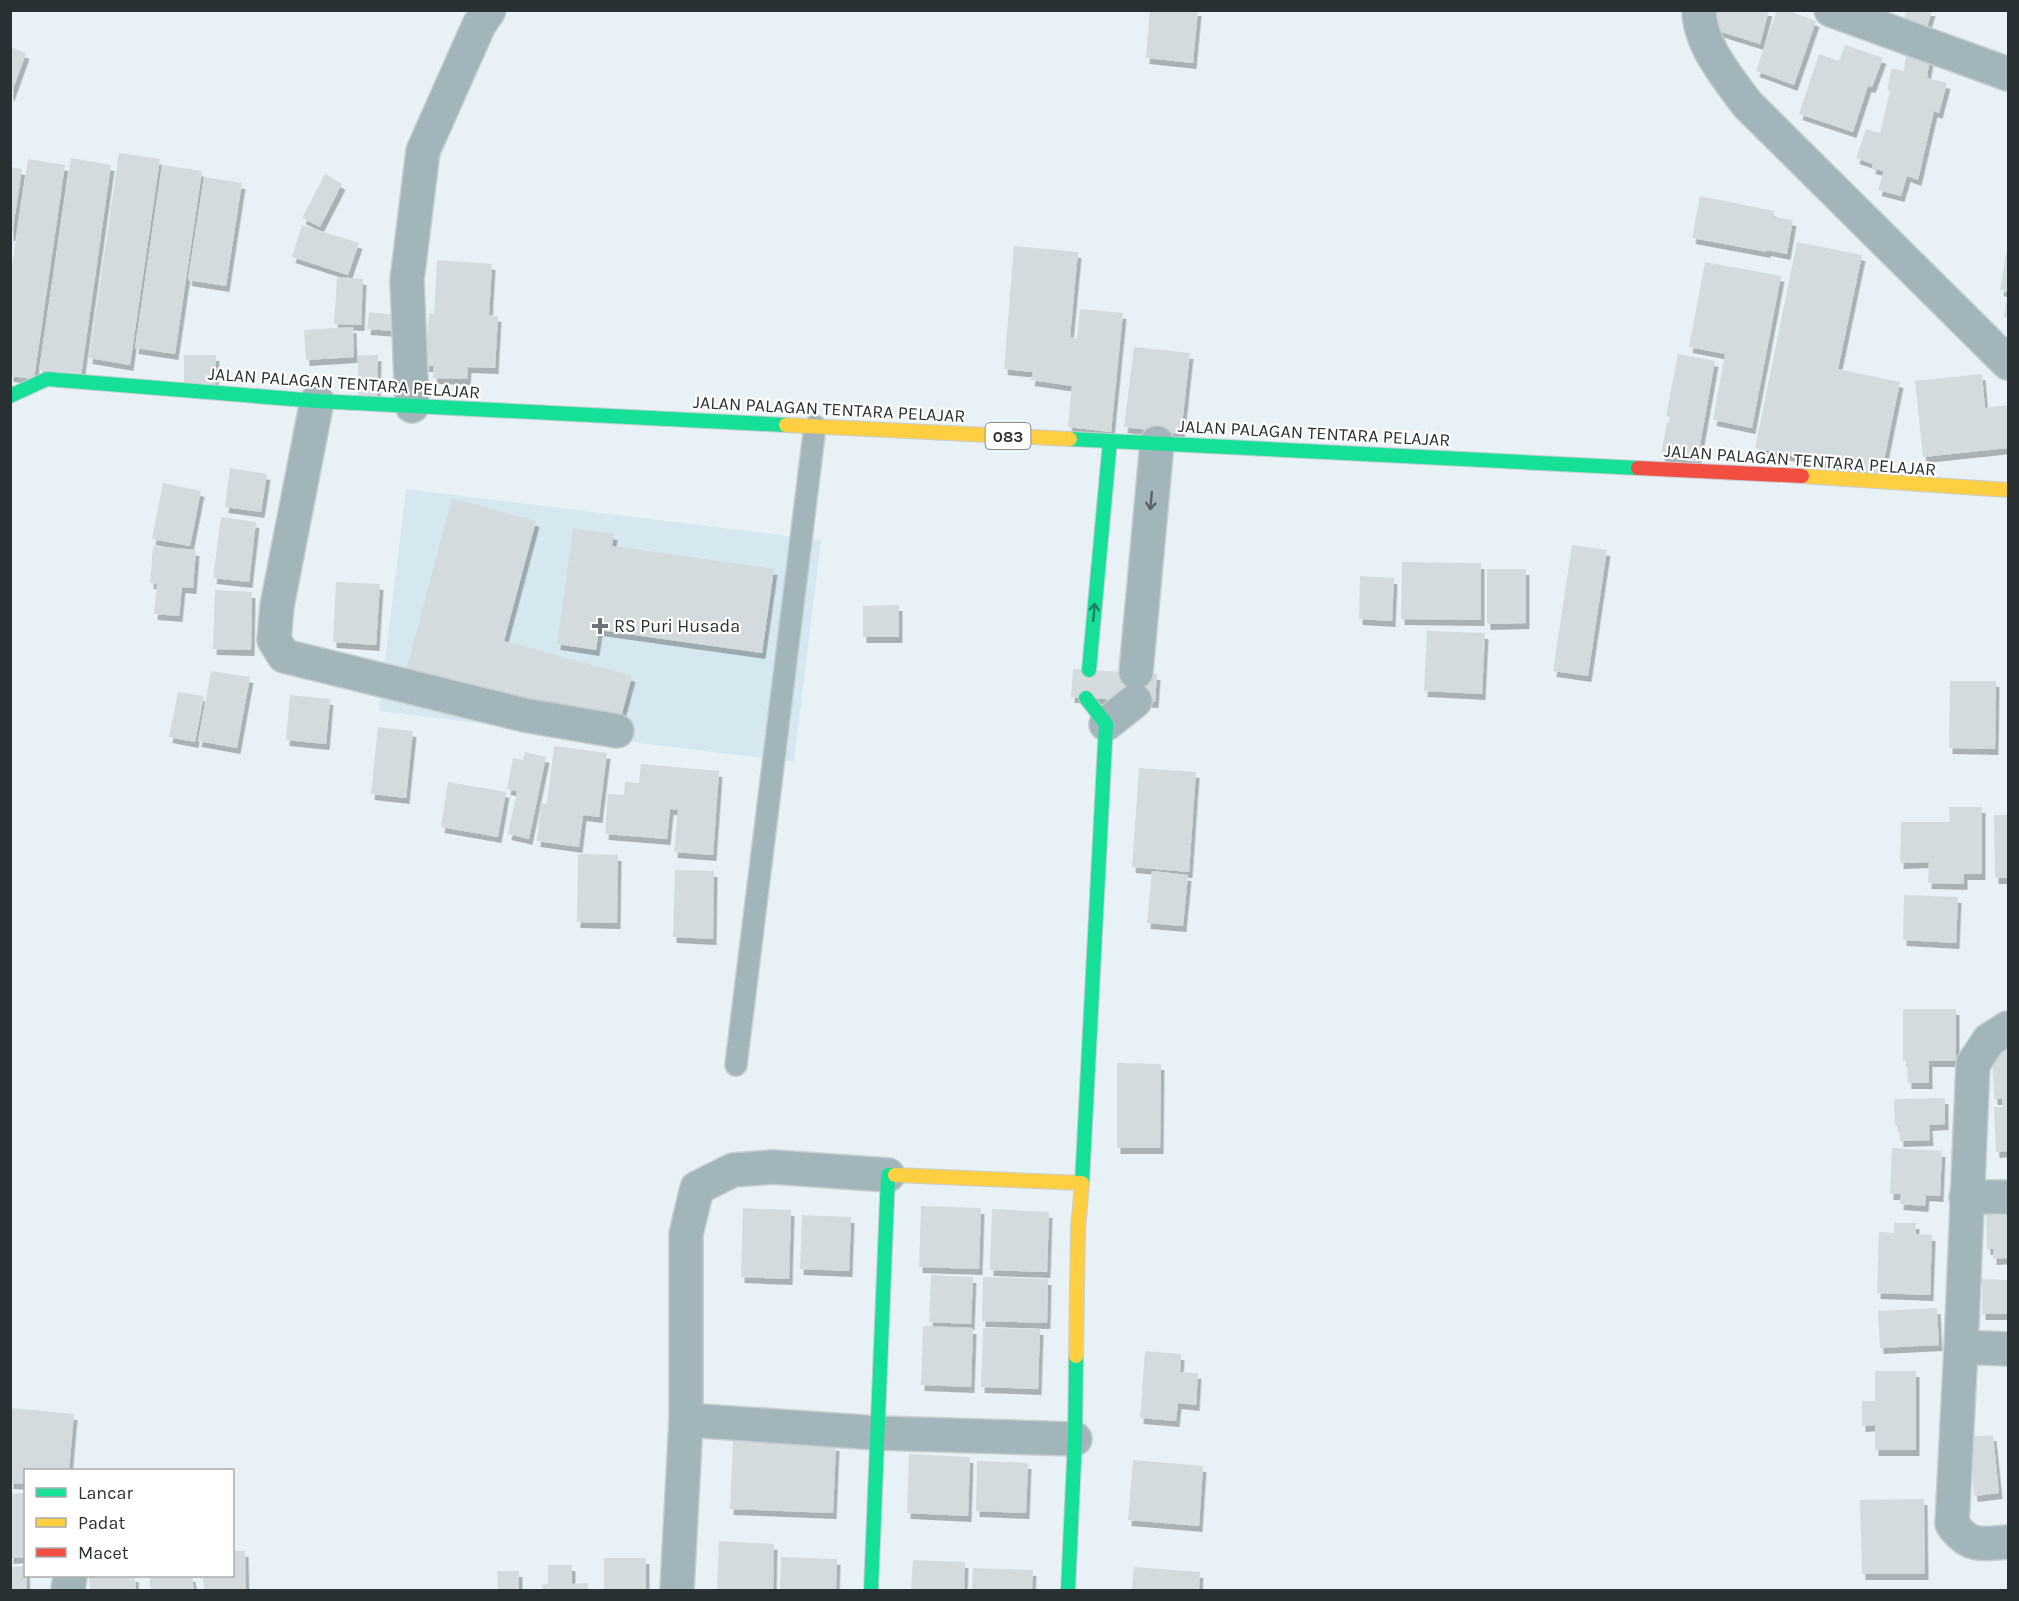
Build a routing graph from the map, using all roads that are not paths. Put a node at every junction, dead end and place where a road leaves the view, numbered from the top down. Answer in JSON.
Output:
{"nodes":[{"id":1,"x":489,"y":10,"type":"edge"},
{"id":2,"x":1699,"y":10,"type":"edge"},
{"id":3,"x":1831,"y":10,"type":"edge"},
{"id":4,"x":2008,"y":74,"type":"edge"},
{"id":5,"x":2008,"y":363,"type":"edge"},
{"id":6,"x":10,"y":396,"type":"edge"},
{"id":7,"x":316,"y":401,"type":"junction"},
{"id":8,"x":412,"y":406,"type":"junction"},
{"id":9,"x":815,"y":426,"type":"junction"},
{"id":10,"x":1110,"y":441,"type":"junction"},
{"id":11,"x":1156,"y":443,"type":"junction"},
{"id":12,"x":2008,"y":490,"type":"edge"},
{"id":13,"x":1089,"y":670,"type":"dead end"},
{"id":14,"x":1086,"y":698,"type":"dead end"},
{"id":15,"x":1106,"y":724,"type":"junction"},
{"id":16,"x":617,"y":731,"type":"dead end"},
{"id":17,"x":2008,"y":1028,"type":"edge"},
{"id":18,"x":736,"y":1065,"type":"dead end"},
{"id":19,"x":888,"y":1174,"type":"junction"},
{"id":20,"x":1082,"y":1183,"type":"junction"},
{"id":21,"x":1966,"y":1197,"type":"junction"},
{"id":22,"x":2008,"y":1197,"type":"edge"},
{"id":23,"x":1961,"y":1347,"type":"junction"},
{"id":24,"x":2008,"y":1349,"type":"edge"},
{"id":25,"x":686,"y":1420,"type":"junction"},
{"id":26,"x":878,"y":1433,"type":"junction"},
{"id":27,"x":1075,"y":1439,"type":"junction"},
{"id":28,"x":2008,"y":1542,"type":"edge"},
{"id":29,"x":677,"y":1590,"type":"edge"},
{"id":30,"x":871,"y":1590,"type":"edge"},
{"id":31,"x":1068,"y":1590,"type":"edge"}],
"edges":[{"from":1,"to":8,"type":"street"},
{"from":2,"to":5,"type":"street"},
{"from":3,"to":4,"type":"street"},
{"from":6,"to":7,"type":"main road","name":"JALAN PALAGAN TENTARA PELAJAR","number":"083"},
{"from":7,"to":8,"type":"main road","name":"JALAN PALAGAN TENTARA PELAJAR","number":"083"},
{"from":7,"to":16,"type":"street"},
{"from":8,"to":9,"type":"main road","name":"JALAN PALAGAN TENTARA PELAJAR","number":"083"},
{"from":9,"to":10,"type":"main road","name":"JALAN PALAGAN TENTARA PELAJAR","number":"083"},
{"from":9,"to":18,"type":"lane"},
{"from":10,"to":11,"type":"main road","name":"JALAN PALAGAN TENTARA PELAJAR","number":"083"},
{"from":13,"to":10,"type":"main road","one_way":true},
{"from":11,"to":12,"type":"main road","name":"JALAN PALAGAN TENTARA PELAJAR","number":"083"},
{"from":11,"to":15,"type":"street","one_way":true},
{"from":14,"to":15,"type":"main road"},
{"from":15,"to":20,"type":"main road"},
{"from":17,"to":21,"type":"street"},
{"from":19,"to":20,"type":"main road"},
{"from":19,"to":25,"type":"street"},
{"from":19,"to":26,"type":"main road"},
{"from":20,"to":27,"type":"main road"},
{"from":21,"to":22,"type":"street"},
{"from":21,"to":23,"type":"street"},
{"from":23,"to":24,"type":"street"},
{"from":23,"to":28,"type":"street"},
{"from":25,"to":26,"type":"street"},
{"from":25,"to":29,"type":"street"},
{"from":26,"to":27,"type":"street"},
{"from":26,"to":30,"type":"main road"},
{"from":27,"to":31,"type":"main road"}]}
